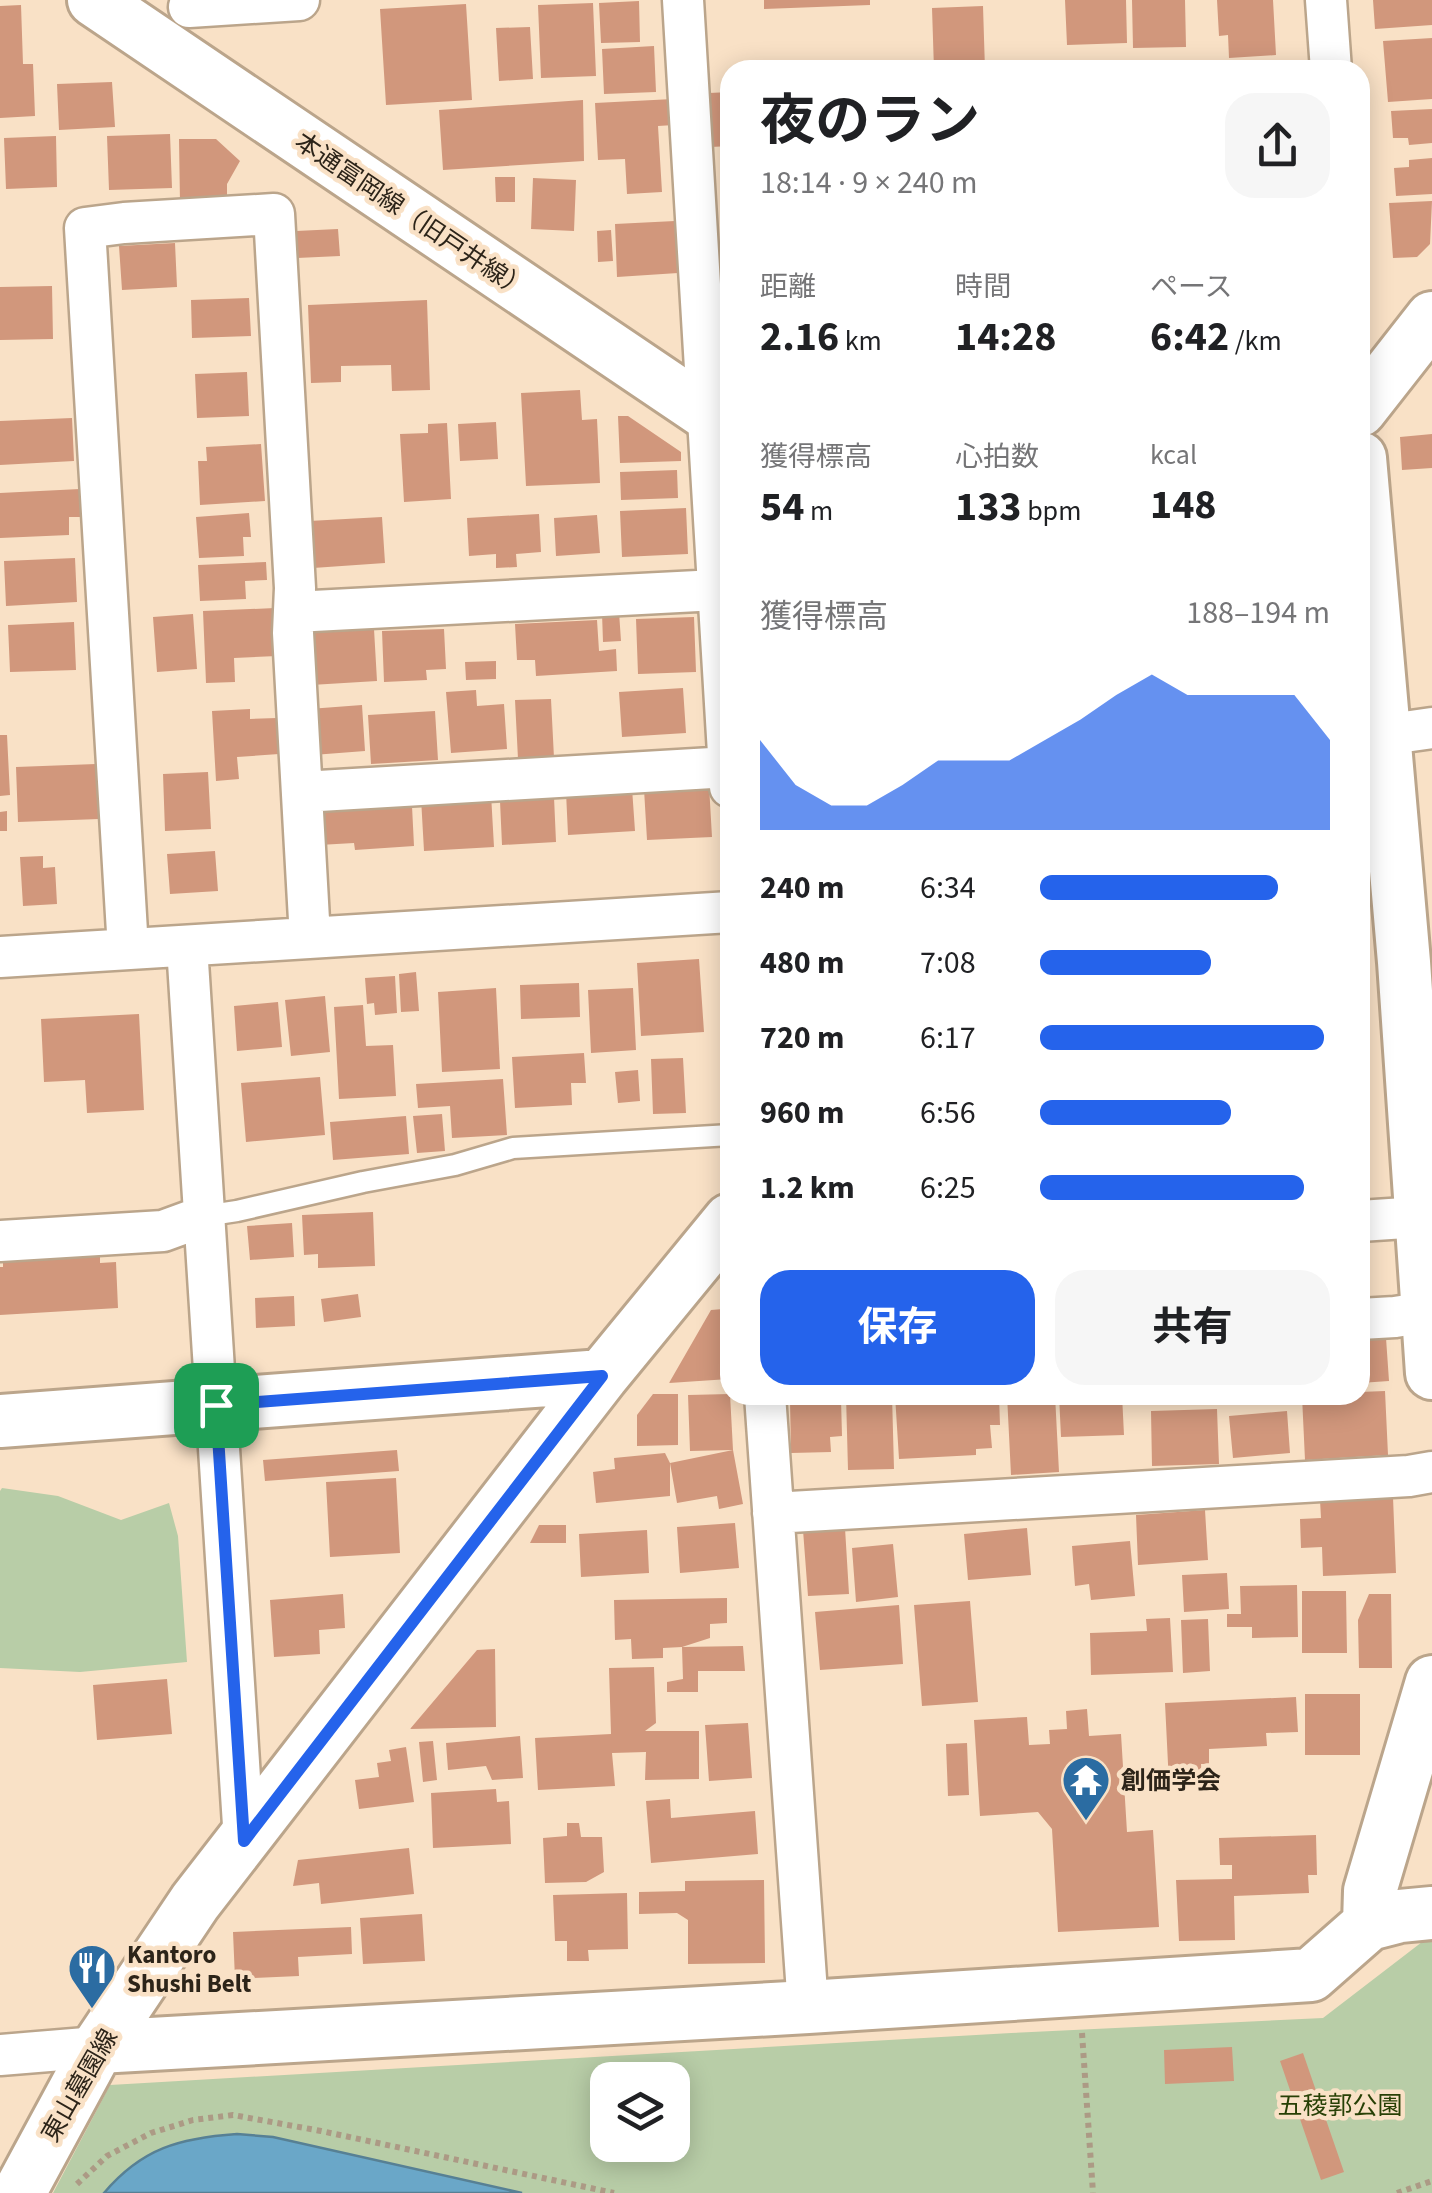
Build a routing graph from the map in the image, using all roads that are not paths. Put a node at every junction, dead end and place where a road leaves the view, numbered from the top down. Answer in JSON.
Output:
{"nodes":[{"id":1,"x":94,"y":0,"type":"edge"},
{"id":2,"x":299,"y":0,"type":"edge"},
{"id":3,"x":683,"y":0,"type":"edge"},
{"id":4,"x":1326,"y":0,"type":"edge"},
{"id":5,"x":190,"y":7,"type":"dead end"},
{"id":6,"x":1330,"y":60,"type":"edge"},
{"id":7,"x":711,"y":174,"type":"edge"},
{"id":8,"x":1432,"y":318,"type":"edge"},
{"id":9,"x":716,"y":346,"type":"edge"},
{"id":10,"x":1370,"y":397,"type":"edge"},
{"id":11,"x":718,"y":422,"type":"edge"},
{"id":12,"x":1370,"y":515,"type":"edge"},
{"id":13,"x":717,"y":590,"type":"junction"},
{"id":14,"x":294,"y":612,"type":"junction"},
{"id":15,"x":720,"y":634,"type":"edge"},
{"id":16,"x":1408,"y":732,"type":"edge"},
{"id":17,"x":720,"y":768,"type":"edge"},
{"id":18,"x":302,"y":792,"type":"junction"},
{"id":19,"x":1405,"y":883,"type":"edge"},
{"id":20,"x":720,"y":913,"type":"edge"},
{"id":21,"x":310,"y":938,"type":"junction"},
{"id":22,"x":186,"y":946,"type":"junction"},
{"id":23,"x":128,"y":949,"type":"junction"},
{"id":24,"x":0,"y":956,"type":"edge"},
{"id":25,"x":720,"y":1136,"type":"edge"},
{"id":26,"x":1423,"y":1194,"type":"edge"},
{"id":27,"x":204,"y":1216,"type":"junction"},
{"id":28,"x":1370,"y":1217,"type":"edge"},
{"id":29,"x":720,"y":1236,"type":"edge"},
{"id":30,"x":0,"y":1241,"type":"edge"},
{"id":31,"x":1427,"y":1312,"type":"junction"},
{"id":32,"x":1370,"y":1318,"type":"edge"},
{"id":33,"x":1432,"y":1374,"type":"edge"},
{"id":34,"x":602,"y":1376,"type":"junction"},
{"id":35,"x":216,"y":1405,"type":"junction"},
{"id":36,"x":766,"y":1405,"type":"edge"},
{"id":37,"x":0,"y":1421,"type":"edge"},
{"id":38,"x":1432,"y":1472,"type":"edge"},
{"id":39,"x":773,"y":1513,"type":"junction"},
{"id":40,"x":1432,"y":1682,"type":"edge"},
{"id":41,"x":244,"y":1841,"type":"junction"},
{"id":42,"x":1432,"y":1913,"type":"edge"},
{"id":43,"x":1369,"y":1924,"type":"junction"},
{"id":44,"x":808,"y":2007,"type":"junction"},
{"id":45,"x":98,"y":2046,"type":"junction"},
{"id":46,"x":0,"y":2055,"type":"edge"},
{"id":47,"x":19,"y":2193,"type":"edge"}],
"edges":[{"from":1,"to":11,"type":"street","name":"本通富岡線（旧戸井線）"},
{"from":2,"to":5,"type":"street"},
{"from":3,"to":7,"type":"street"},
{"from":4,"to":6,"type":"street"},
{"from":7,"to":9,"type":"street"},
{"from":8,"to":10,"type":"street"},
{"from":9,"to":11,"type":"street"},
{"from":11,"to":13,"type":"street"},
{"from":12,"to":16,"type":"street"},
{"from":13,"to":14,"type":"street"},
{"from":13,"to":15,"type":"street"},
{"from":14,"to":18,"type":"street"},
{"from":14,"to":23,"type":"street"},
{"from":16,"to":19,"type":"street"},
{"from":17,"to":18,"type":"street"},
{"from":18,"to":21,"type":"street"},
{"from":19,"to":26,"type":"street"},
{"from":20,"to":21,"type":"street"},
{"from":21,"to":22,"type":"street"},
{"from":22,"to":23,"type":"street"},
{"from":22,"to":27,"type":"street"},
{"from":23,"to":24,"type":"street"},
{"from":25,"to":27,"type":"lane"},
{"from":26,"to":28,"type":"street"},
{"from":26,"to":31,"type":"street"},
{"from":27,"to":30,"type":"street"},
{"from":27,"to":35,"type":"street"},
{"from":29,"to":34,"type":"street","name":"東山墓園線"},
{"from":31,"to":32,"type":"street"},
{"from":31,"to":33,"type":"street"},
{"from":34,"to":35,"type":"street"},
{"from":34,"to":41,"type":"street","name":"東山墓園線"},
{"from":35,"to":37,"type":"street"},
{"from":35,"to":41,"type":"street"},
{"from":36,"to":39,"type":"street"},
{"from":38,"to":39,"type":"street"},
{"from":39,"to":44,"type":"street"},
{"from":40,"to":43,"type":"street"},
{"from":41,"to":45,"type":"street","name":"東山墓園線"},
{"from":42,"to":43,"type":"street"},
{"from":43,"to":44,"type":"street"},
{"from":44,"to":45,"type":"street"},
{"from":45,"to":46,"type":"street"},
{"from":45,"to":47,"type":"street","name":"東山墓園線"}]}
